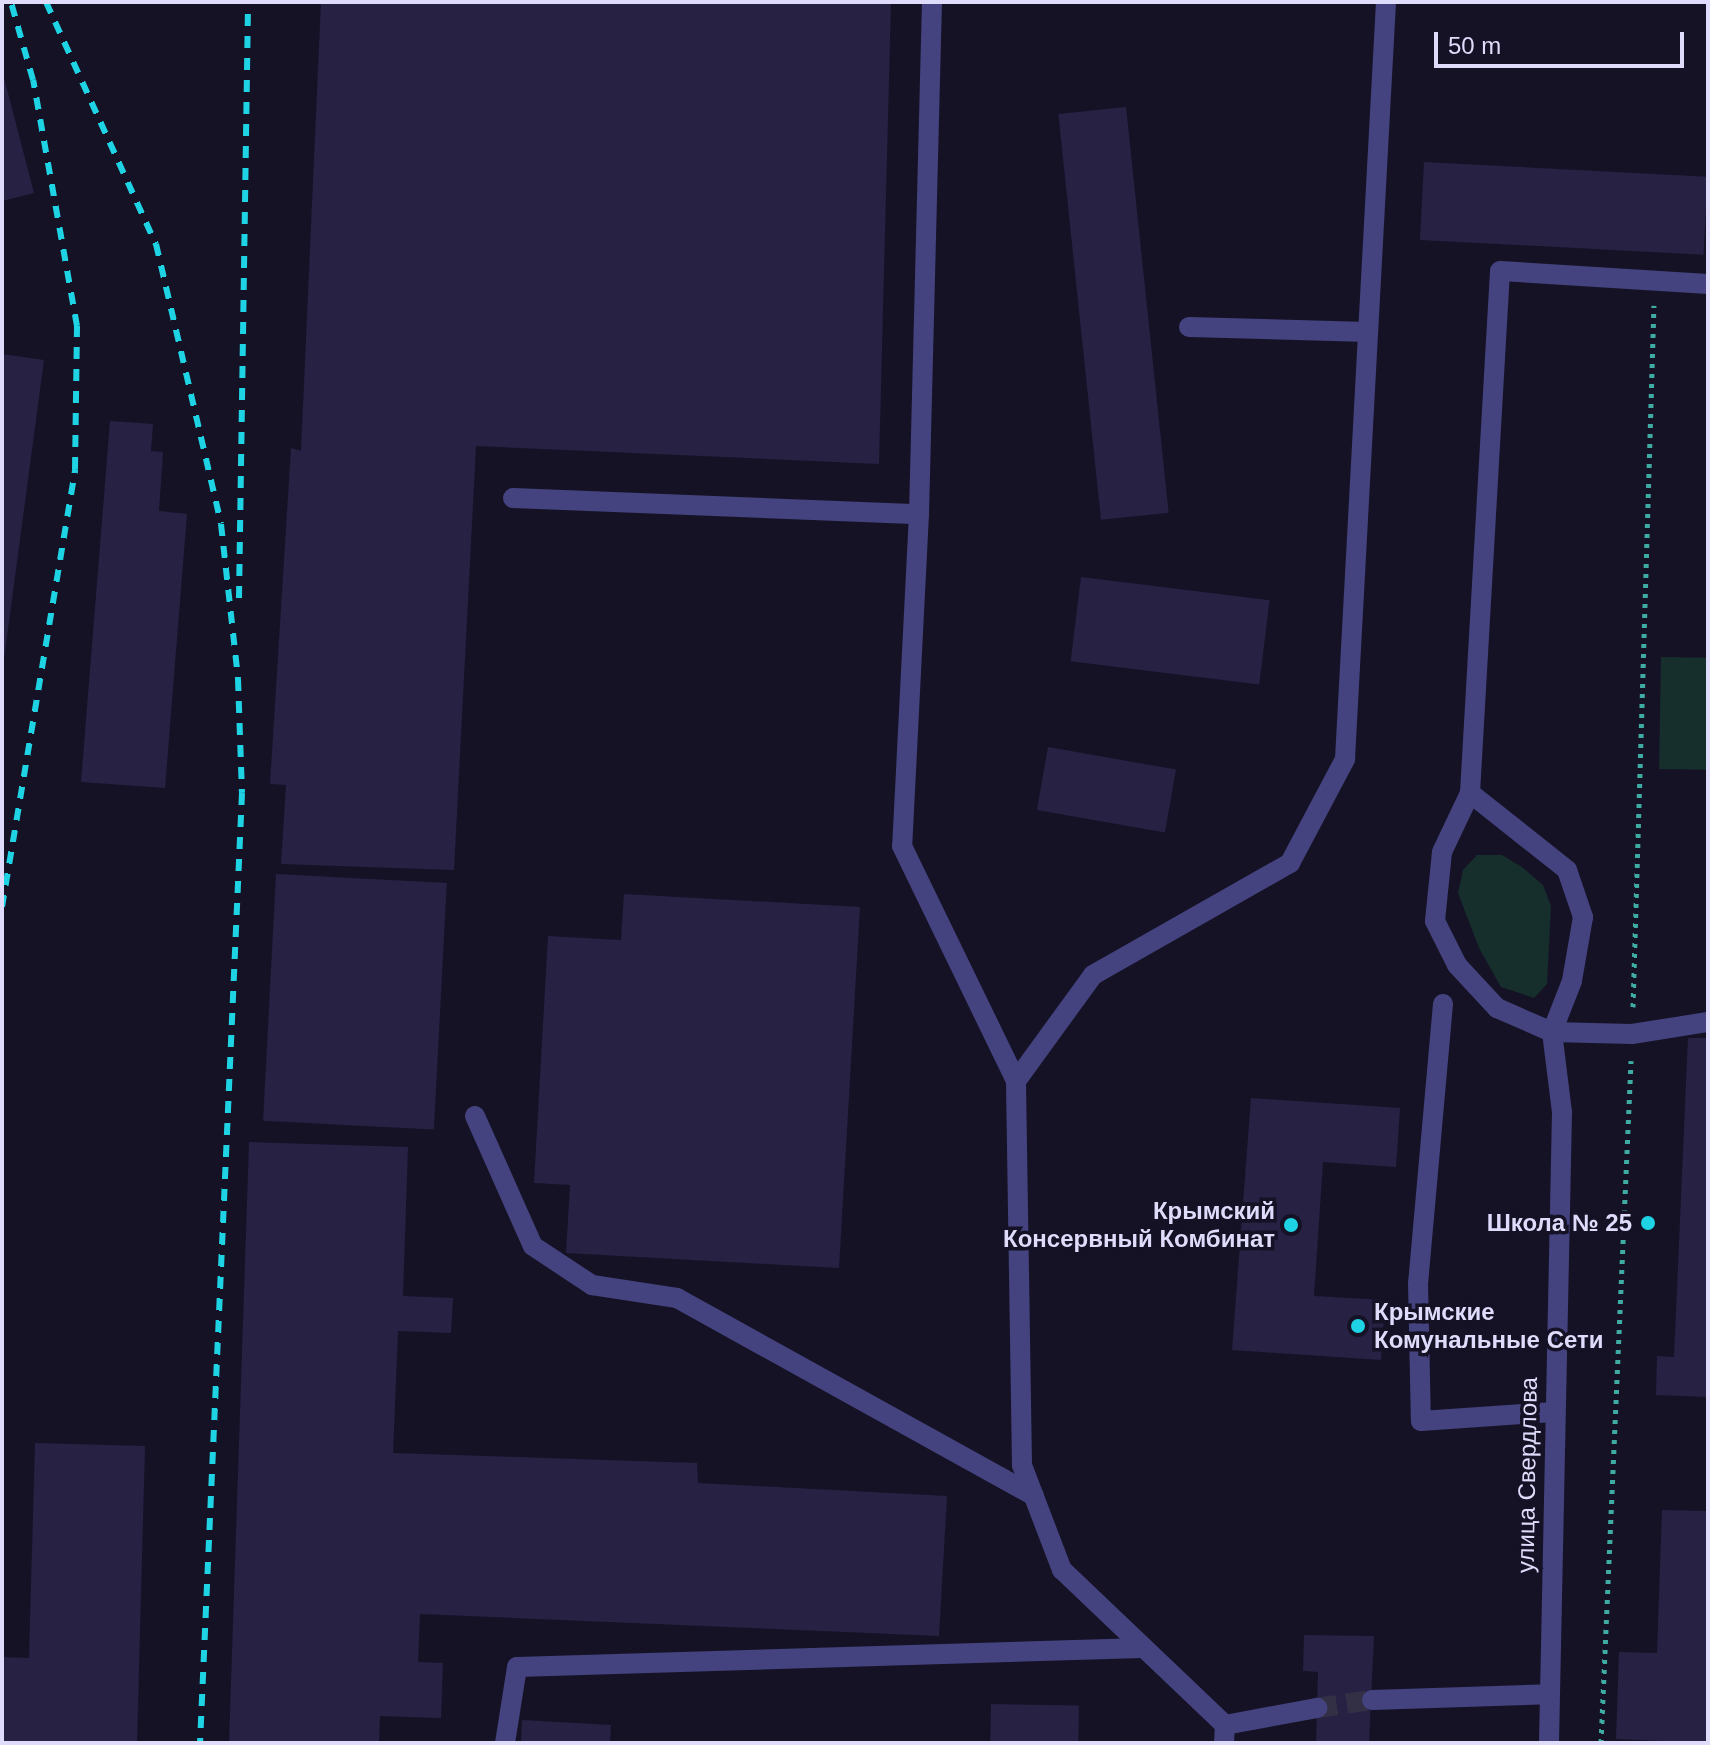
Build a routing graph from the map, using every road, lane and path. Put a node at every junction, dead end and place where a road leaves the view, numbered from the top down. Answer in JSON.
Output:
{"nodes":[{"id":1,"x":932,"y":2,"type":"edge"},
{"id":2,"x":1386,"y":2,"type":"edge"},
{"id":3,"x":1708,"y":284,"type":"edge"},
{"id":4,"x":1189,"y":327,"type":"dead end"},
{"id":5,"x":1368,"y":332,"type":"junction"},
{"id":6,"x":513,"y":498,"type":"dead end"},
{"id":7,"x":919,"y":514,"type":"junction"},
{"id":8,"x":1470,"y":793,"type":"junction"},
{"id":9,"x":1443,"y":1004,"type":"dead end"},
{"id":10,"x":1708,"y":1022,"type":"edge"},
{"id":11,"x":1552,"y":1032,"type":"junction"},
{"id":12,"x":1016,"y":1081,"type":"junction"},
{"id":13,"x":475,"y":1116,"type":"dead end"},
{"id":14,"x":1554,"y":1412,"type":"junction"},
{"id":15,"x":1034,"y":1496,"type":"junction"},
{"id":16,"x":1142,"y":1648,"type":"junction"},
{"id":17,"x":1549,"y":1694,"type":"junction"},
{"id":18,"x":1372,"y":1700,"type":"tunnel mouth"},
{"id":19,"x":1317,"y":1708,"type":"tunnel mouth"},
{"id":20,"x":1225,"y":1734,"type":"edge"},
{"id":21,"x":505,"y":1743,"type":"edge"},
{"id":22,"x":1549,"y":1743,"type":"edge"}],
"edges":[{"from":1,"to":7,"type":"street"},
{"from":2,"to":5,"type":"street"},
{"from":3,"to":8,"type":"street"},
{"from":4,"to":5,"type":"street"},
{"from":5,"to":12,"type":"street"},
{"from":6,"to":7,"type":"street"},
{"from":7,"to":12,"type":"street"},
{"from":8,"to":11,"type":"street"},
{"from":8,"to":11,"type":"street"},
{"from":9,"to":14,"type":"street"},
{"from":10,"to":11,"type":"street"},
{"from":11,"to":14,"type":"street","name":"улица Свердлова"},
{"from":12,"to":15,"type":"street"},
{"from":13,"to":15,"type":"street"},
{"from":14,"to":17,"type":"street","name":"улица Свердлова"},
{"from":15,"to":16,"type":"street"},
{"from":16,"to":20,"type":"street"},
{"from":16,"to":21,"type":"street"},
{"from":17,"to":18,"type":"street"},
{"from":17,"to":22,"type":"street","name":"улица Свердлова"},
{"from":19,"to":20,"type":"street"}]}
